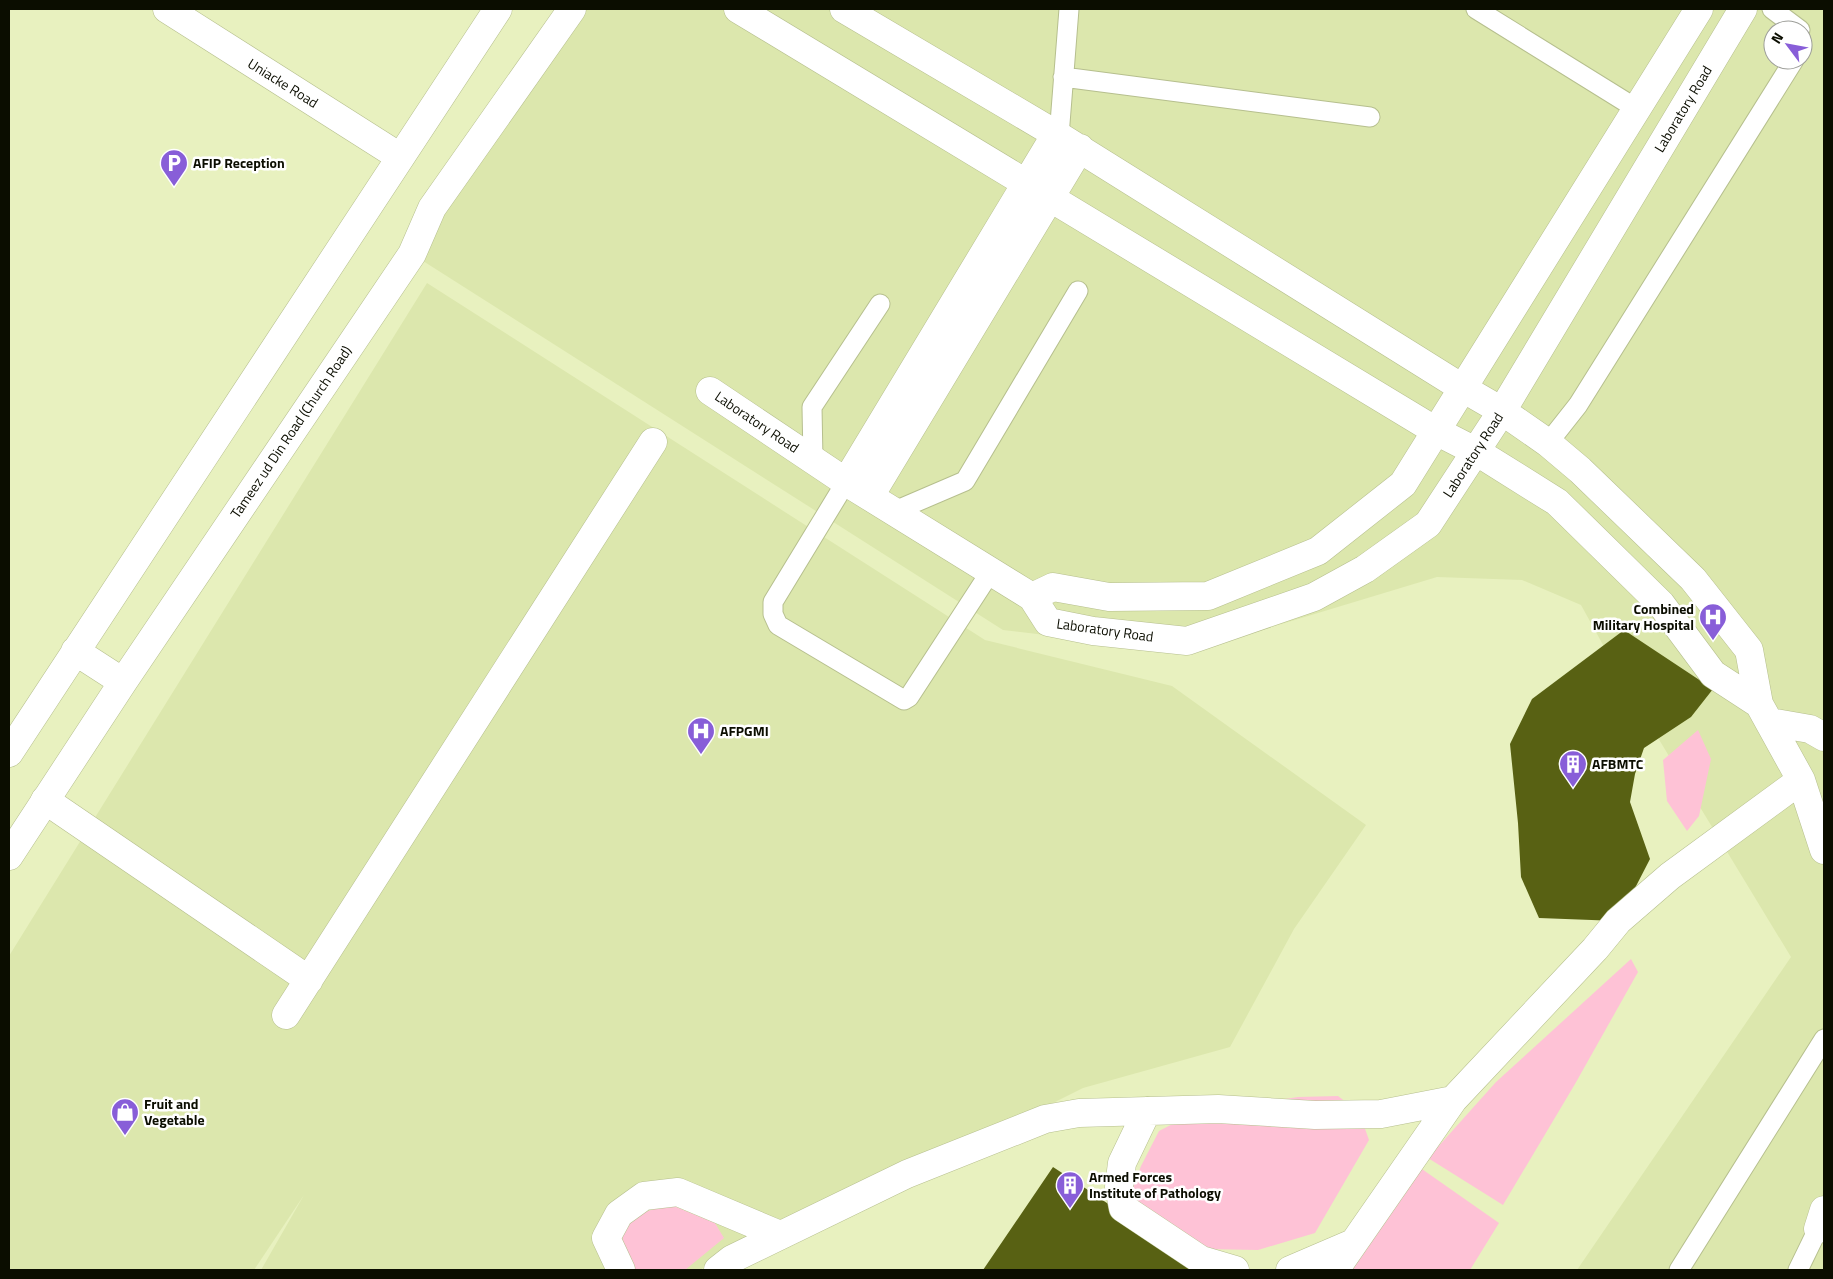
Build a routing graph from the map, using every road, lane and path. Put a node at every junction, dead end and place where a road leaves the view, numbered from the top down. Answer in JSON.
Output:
{"nodes":[{"id":1,"x":166,"y":9,"type":"edge"},
{"id":2,"x":498,"y":9,"type":"edge"},
{"id":3,"x":572,"y":9,"type":"edge"},
{"id":4,"x":738,"y":9,"type":"edge"},
{"id":5,"x":844,"y":9,"type":"edge"},
{"id":6,"x":1069,"y":9,"type":"edge"},
{"id":7,"x":1476,"y":9,"type":"edge"},
{"id":8,"x":1699,"y":9,"type":"edge"},
{"id":9,"x":1743,"y":9,"type":"edge"},
{"id":10,"x":1772,"y":9,"type":"edge"},
{"id":11,"x":1787,"y":20,"type":"edge"},
{"id":12,"x":1788,"y":70,"type":"edge"},
{"id":13,"x":1063,"y":77,"type":"junction"},
{"id":14,"x":1637,"y":109,"type":"junction"},
{"id":15,"x":1370,"y":117,"type":"dead end"},
{"id":16,"x":1065,"y":139,"type":"junction"},
{"id":17,"x":400,"y":157,"type":"junction"},
{"id":18,"x":1027,"y":183,"type":"junction"},
{"id":19,"x":1051,"y":197,"type":"junction"},
{"id":20,"x":1078,"y":291,"type":"dead end"},
{"id":21,"x":880,"y":304,"type":"dead end"},
{"id":22,"x":1464,"y":389,"type":"junction"},
{"id":23,"x":710,"y":391,"type":"dead end"},
{"id":24,"x":1502,"y":411,"type":"junction"},
{"id":25,"x":1436,"y":431,"type":"junction"},
{"id":26,"x":653,"y":442,"type":"dead end"},
{"id":27,"x":1548,"y":443,"type":"junction"},
{"id":28,"x":1477,"y":452,"type":"junction"},
{"id":29,"x":814,"y":460,"type":"junction"},
{"id":30,"x":846,"y":482,"type":"junction"},
{"id":31,"x":870,"y":496,"type":"junction"},
{"id":32,"x":895,"y":512,"type":"junction"},
{"id":33,"x":991,"y":571,"type":"junction"},
{"id":34,"x":1032,"y":597,"type":"junction"},
{"id":35,"x":75,"y":652,"type":"junction"},
{"id":36,"x":122,"y":682,"type":"junction"},
{"id":37,"x":1764,"y":713,"type":"junction"},
{"id":38,"x":1824,"y":737,"type":"edge"},
{"id":39,"x":9,"y":753,"type":"edge"},
{"id":40,"x":1802,"y":780,"type":"junction"},
{"id":41,"x":45,"y":800,"type":"junction"},
{"id":42,"x":1824,"y":850,"type":"edge"},
{"id":43,"x":9,"y":856,"type":"edge"},
{"id":44,"x":308,"y":980,"type":"junction"},
{"id":45,"x":286,"y":1016,"type":"dead end"},
{"id":46,"x":1824,"y":1039,"type":"edge"},
{"id":47,"x":1452,"y":1100,"type":"junction"},
{"id":48,"x":1147,"y":1111,"type":"junction"},
{"id":49,"x":1821,"y":1219,"type":"edge"},
{"id":50,"x":780,"y":1235,"type":"junction"},
{"id":51,"x":1353,"y":1243,"type":"junction"},
{"id":52,"x":621,"y":1270,"type":"edge"},
{"id":53,"x":718,"y":1270,"type":"edge"},
{"id":54,"x":1235,"y":1270,"type":"edge"},
{"id":55,"x":1290,"y":1270,"type":"edge"},
{"id":56,"x":1335,"y":1270,"type":"edge"},
{"id":57,"x":1678,"y":1270,"type":"edge"},
{"id":58,"x":1798,"y":1270,"type":"edge"},
{"id":59,"x":1813,"y":1270,"type":"edge"}],
"edges":[{"from":1,"to":17,"type":"street","name":"Uniacke Road"},
{"from":2,"to":17,"type":"street"},
{"from":3,"to":36,"type":"street","name":"Tameez ud Din Road (Church Road)"},
{"from":4,"to":18,"type":"street"},
{"from":5,"to":16,"type":"street"},
{"from":6,"to":13,"type":"lane"},
{"from":7,"to":14,"type":"lane"},
{"from":8,"to":14,"type":"street"},
{"from":9,"to":24,"type":"street","name":"Laboratory Road"},
{"from":10,"to":11,"type":"lane"},
{"from":12,"to":27,"type":"lane"},
{"from":13,"to":15,"type":"lane"},
{"from":13,"to":16,"type":"lane"},
{"from":14,"to":22,"type":"street"},
{"from":16,"to":18,"type":"street"},
{"from":16,"to":19,"type":"street"},
{"from":16,"to":22,"type":"street"},
{"from":17,"to":35,"type":"street"},
{"from":18,"to":19,"type":"street"},
{"from":18,"to":30,"type":"street"},
{"from":19,"to":25,"type":"street"},
{"from":19,"to":31,"type":"street"},
{"from":20,"to":32,"type":"lane"},
{"from":21,"to":29,"type":"lane"},
{"from":22,"to":24,"type":"street"},
{"from":22,"to":25,"type":"street"},
{"from":23,"to":29,"type":"street","name":"Laboratory Road"},
{"from":24,"to":27,"type":"street"},
{"from":24,"to":28,"type":"street","name":"Laboratory Road"},
{"from":25,"to":28,"type":"street"},
{"from":25,"to":34,"type":"street"},
{"from":26,"to":44,"type":"street"},
{"from":27,"to":37,"type":"street"},
{"from":28,"to":34,"type":"street","name":"Laboratory Road"},
{"from":28,"to":37,"type":"street"},
{"from":29,"to":30,"type":"street","name":"Laboratory Road"},
{"from":30,"to":31,"type":"street","name":"Laboratory Road"},
{"from":30,"to":33,"type":"lane"},
{"from":31,"to":32,"type":"street","name":"Laboratory Road"},
{"from":32,"to":33,"type":"street","name":"Laboratory Road"},
{"from":33,"to":34,"type":"street","name":"Laboratory Road"},
{"from":35,"to":36,"type":"street"},
{"from":35,"to":39,"type":"street"},
{"from":36,"to":41,"type":"street","name":"Tameez ud Din Road (Church Road)"},
{"from":37,"to":38,"type":"street"},
{"from":37,"to":40,"type":"street"},
{"from":40,"to":42,"type":"street"},
{"from":40,"to":47,"type":"street"},
{"from":41,"to":43,"type":"street","name":"Tameez ud Din Road (Church Road)"},
{"from":41,"to":44,"type":"street"},
{"from":44,"to":45,"type":"street"},
{"from":46,"to":57,"type":"lane"},
{"from":47,"to":48,"type":"street"},
{"from":47,"to":51,"type":"street"},
{"from":48,"to":50,"type":"street"},
{"from":48,"to":54,"type":"street"},
{"from":49,"to":58,"type":"lane"},
{"from":49,"to":59,"type":"lane"},
{"from":50,"to":52,"type":"street"},
{"from":50,"to":53,"type":"street"},
{"from":51,"to":55,"type":"street"},
{"from":51,"to":56,"type":"street"}]}
